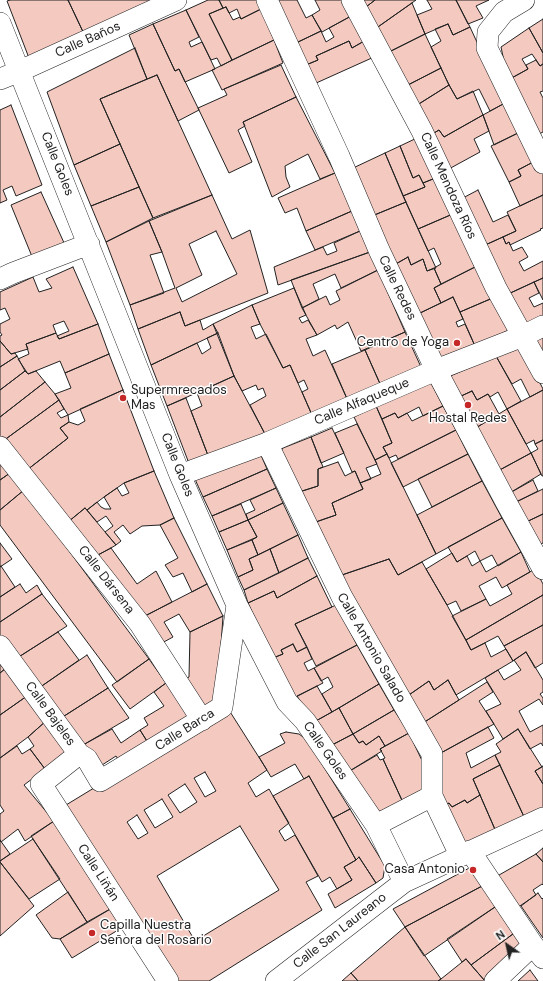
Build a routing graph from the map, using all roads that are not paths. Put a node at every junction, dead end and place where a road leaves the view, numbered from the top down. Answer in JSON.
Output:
{"nodes":[{"id":1,"x":176,"y":0,"type":"edge"},
{"id":2,"x":267,"y":0,"type":"edge"},
{"id":3,"x":352,"y":0,"type":"edge"},
{"id":4,"x":524,"y":0,"type":"edge"},
{"id":5,"x":0,"y":22,"type":"edge"},
{"id":6,"x":20,"y":71,"type":"junction"},
{"id":7,"x":0,"y":79,"type":"edge"},
{"id":8,"x":543,"y":163,"type":"edge"},
{"id":9,"x":88,"y":244,"type":"junction"},
{"id":10,"x":7,"y":276,"type":"edge"},
{"id":11,"x":543,"y":326,"type":"edge"},
{"id":12,"x":523,"y":336,"type":"junction"},
{"id":13,"x":436,"y":370,"type":"junction"},
{"id":14,"x":543,"y":373,"type":"edge"},
{"id":15,"x":267,"y":443,"type":"junction"},
{"id":16,"x":0,"y":447,"type":"edge"},
{"id":17,"x":180,"y":475,"type":"junction"},
{"id":18,"x":543,"y":569,"type":"edge"},
{"id":19,"x":236,"y":605,"type":"junction"},
{"id":20,"x":0,"y":646,"type":"edge"},
{"id":21,"x":202,"y":720,"type":"junction"},
{"id":22,"x":79,"y":754,"type":"junction"},
{"id":23,"x":100,"y":781,"type":"joint"},
{"id":24,"x":432,"y":796,"type":"junction"},
{"id":25,"x":543,"y":818,"type":"edge"},
{"id":26,"x":376,"y":825,"type":"junction"},
{"id":27,"x":465,"y":853,"type":"junction"},
{"id":28,"x":404,"y":882,"type":"junction"},
{"id":29,"x":538,"y":952,"type":"edge"},
{"id":30,"x":168,"y":981,"type":"edge"},
{"id":31,"x":276,"y":981,"type":"edge"},
{"id":32,"x":495,"y":981,"type":"edge"}],
"edges":[{"from":1,"to":6,"type":"street","name":"Calle Baños"},
{"from":2,"to":13,"type":"street","name":"Calle Redes"},
{"from":3,"to":12,"type":"street","name":"Calle Mendoza Ríos"},
{"from":4,"to":8,"type":"street"},
{"from":5,"to":6,"type":"street","name":"Calle Goles"},
{"from":6,"to":7,"type":"street","name":"Calle Baños"},
{"from":6,"to":9,"type":"street","name":"Calle Goles"},
{"from":9,"to":10,"type":"street"},
{"from":9,"to":17,"type":"street","name":"Calle Goles"},
{"from":11,"to":12,"type":"street","name":"Calle Alfaqueque"},
{"from":12,"to":13,"type":"street","name":"Calle Alfaqueque"},
{"from":12,"to":14,"type":"street","name":"Calle Mendoza Ríos"},
{"from":13,"to":15,"type":"street","name":"Calle Alfaqueque"},
{"from":13,"to":18,"type":"street","name":"Calle Redes"},
{"from":15,"to":17,"type":"street","name":"Calle Alfaqueque"},
{"from":15,"to":24,"type":"street","name":"Calle Antonio Salado"},
{"from":16,"to":21,"type":"street","name":"Calle Dársena"},
{"from":17,"to":19,"type":"street","name":"Calle Goles"},
{"from":19,"to":21,"type":"street","name":"Calle Barca"},
{"from":19,"to":26,"type":"street","name":"Calle Goles"},
{"from":20,"to":22,"type":"street","name":"Calle Bajeles"},
{"from":21,"to":23,"type":"street","name":"Calle Barca"},
{"from":22,"to":23,"type":"street","name":"Calle Bajeles"},
{"from":22,"to":30,"type":"street","name":"Calle Liñán"},
{"from":24,"to":26,"type":"street"},
{"from":24,"to":27,"type":"street","name":"Calle Antonio Salado"},
{"from":25,"to":27,"type":"street","name":"Calle San Laureano"},
{"from":26,"to":28,"type":"street","name":"Calle Goles"},
{"from":27,"to":28,"type":"street","name":"Calle San Laureano"},
{"from":27,"to":29,"type":"street","name":"Calle Antonio Salado"},
{"from":28,"to":31,"type":"street","name":"Calle San Laureano"},
{"from":29,"to":32,"type":"street"}]}
